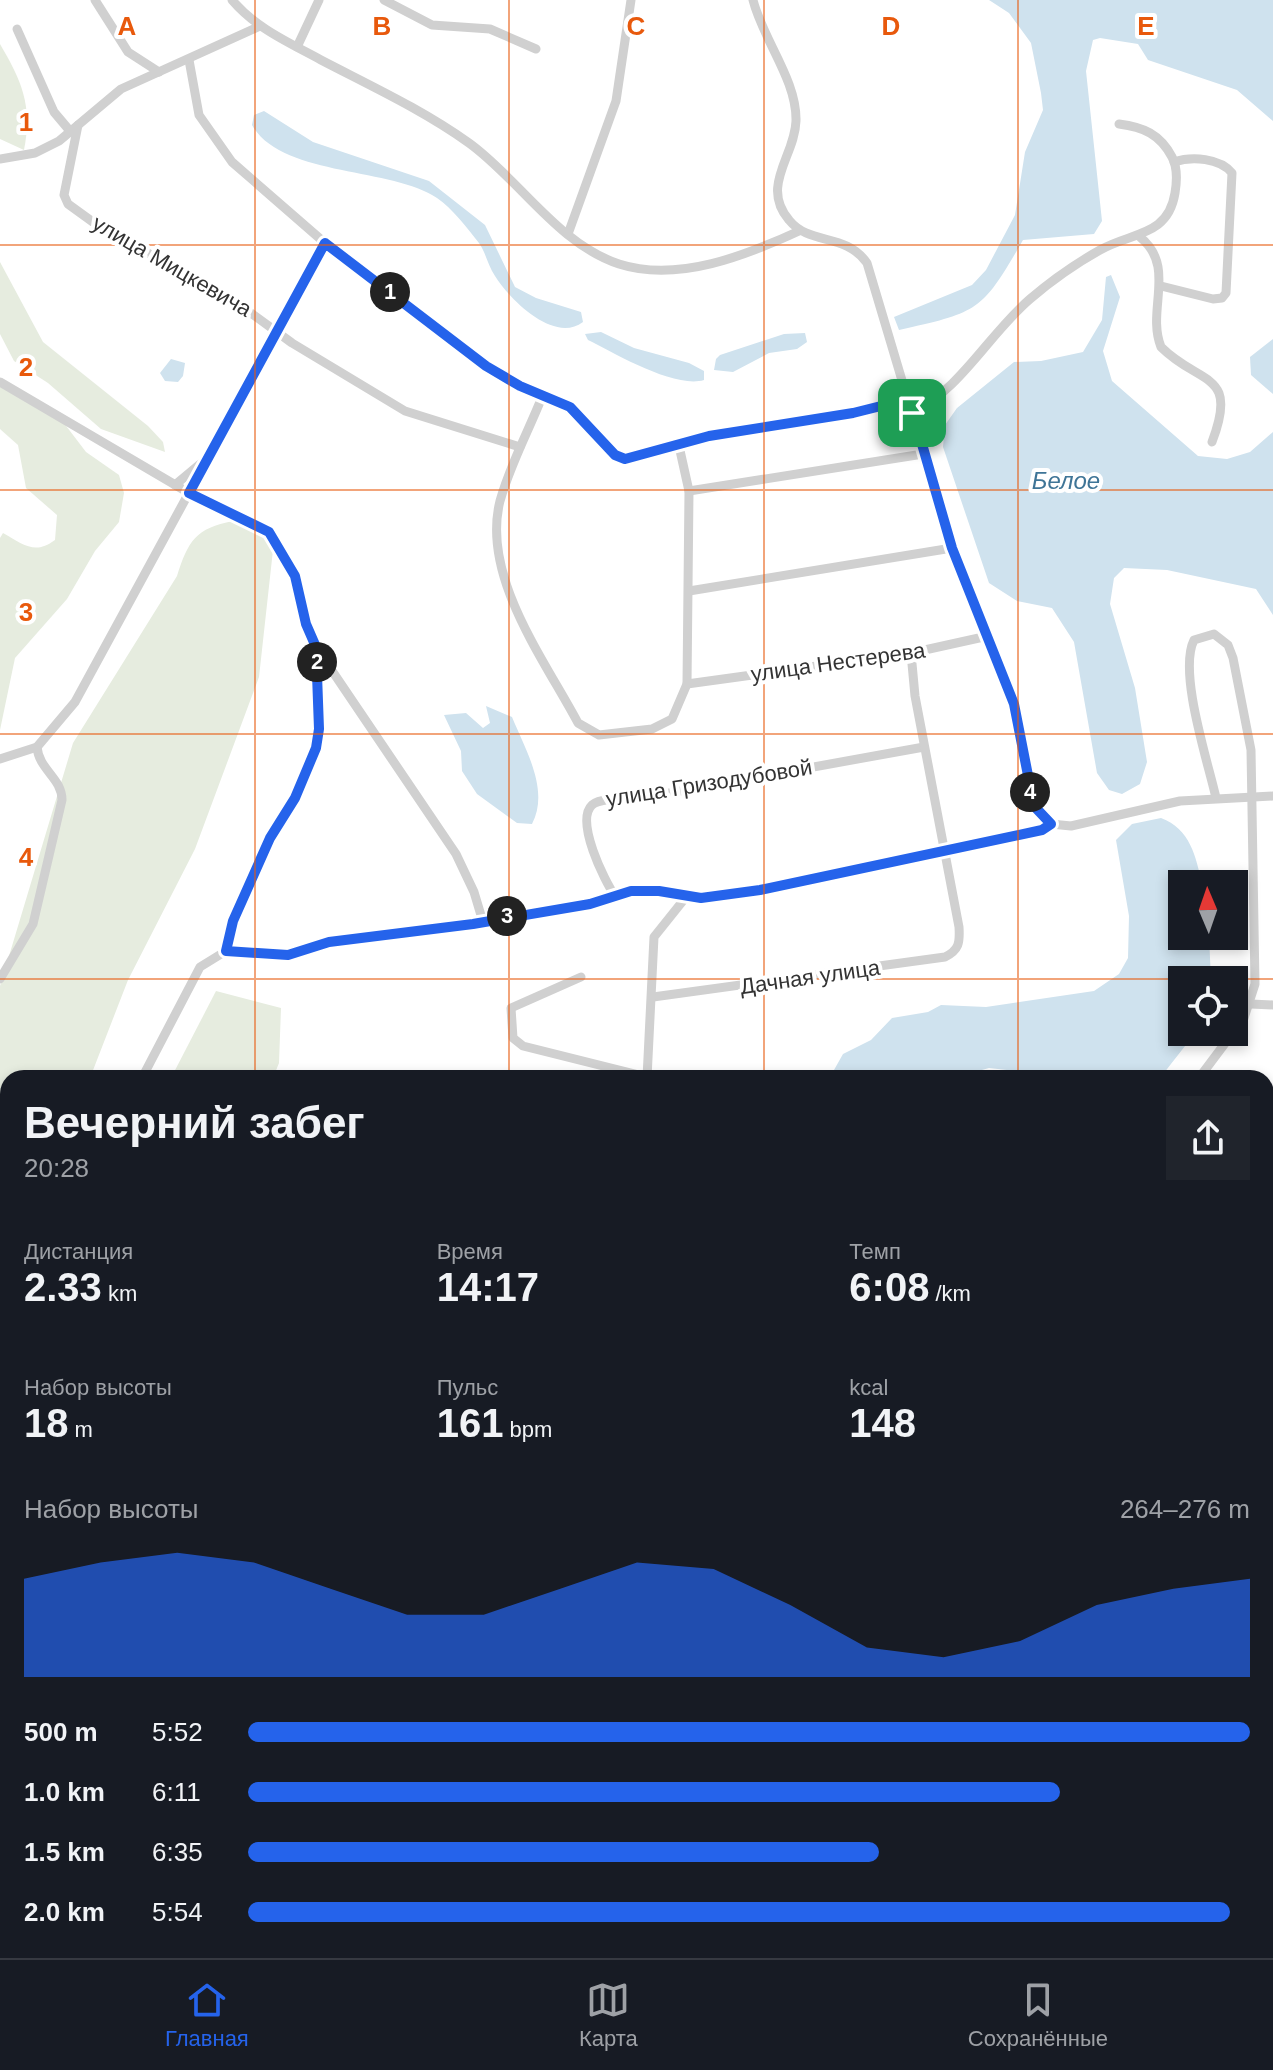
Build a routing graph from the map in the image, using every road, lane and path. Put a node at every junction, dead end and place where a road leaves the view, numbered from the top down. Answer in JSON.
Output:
{"nodes":[{"id":1,"x":95,"y":0,"type":"edge"},
{"id":2,"x":232,"y":0,"type":"edge"},
{"id":3,"x":319,"y":0,"type":"edge"},
{"id":4,"x":384,"y":0,"type":"edge"},
{"id":5,"x":631,"y":0,"type":"edge"},
{"id":6,"x":753,"y":0,"type":"edge"},
{"id":7,"x":258,"y":27,"type":"junction"},
{"id":8,"x":17,"y":29,"type":"dead end"},
{"id":9,"x":297,"y":47,"type":"junction"},
{"id":10,"x":536,"y":49,"type":"dead end"},
{"id":11,"x":189,"y":60,"type":"junction"},
{"id":12,"x":159,"y":72,"type":"junction"},
{"id":13,"x":1119,"y":124,"type":"dead end"},
{"id":14,"x":74,"y":128,"type":"junction"},
{"id":15,"x":0,"y":159,"type":"edge"},
{"id":16,"x":1174,"y":162,"type":"junction"},
{"id":17,"x":799,"y":231,"type":"junction"},
{"id":18,"x":568,"y":234,"type":"junction"},
{"id":19,"x":1140,"y":237,"type":"junction"},
{"id":20,"x":325,"y":243,"type":"junction"},
{"id":21,"x":1161,"y":286,"type":"junction"},
{"id":22,"x":279,"y":332,"type":"junction"},
{"id":23,"x":0,"y":382,"type":"edge"},
{"id":24,"x":542,"y":397,"type":"junction"},
{"id":25,"x":909,"y":399,"type":"junction"},
{"id":26,"x":912,"y":413,"type":"junction"},
{"id":27,"x":1212,"y":442,"type":"dead end"},
{"id":28,"x":679,"y":446,"type":"junction"},
{"id":29,"x":520,"y":447,"type":"junction"},
{"id":30,"x":923,"y":454,"type":"junction"},
{"id":31,"x":205,"y":460,"type":"junction"},
{"id":32,"x":175,"y":485,"type":"junction"},
{"id":33,"x":689,"y":491,"type":"junction"},
{"id":34,"x":189,"y":493,"type":"junction"},
{"id":35,"x":952,"y":548,"type":"junction"},
{"id":36,"x":689,"y":591,"type":"junction"},
{"id":37,"x":988,"y":636,"type":"junction"},
{"id":38,"x":316,"y":647,"type":"junction"},
{"id":39,"x":911,"y":653,"type":"junction"},
{"id":40,"x":687,"y":684,"type":"junction"},
{"id":41,"x":37,"y":747,"type":"junction"},
{"id":42,"x":924,"y":747,"type":"junction"},
{"id":43,"x":0,"y":759,"type":"edge"},
{"id":44,"x":1254,"y":796,"type":"junction"},
{"id":45,"x":1273,"y":796,"type":"edge"},
{"id":46,"x":1216,"y":798,"type":"junction"},
{"id":47,"x":1051,"y":824,"type":"junction"},
{"id":48,"x":943,"y":850,"type":"junction"},
{"id":49,"x":615,"y":896,"type":"junction"},
{"id":50,"x":686,"y":897,"type":"junction"},
{"id":51,"x":483,"y":922,"type":"junction"},
{"id":52,"x":226,"y":951,"type":"junction"},
{"id":53,"x":581,"y":977,"type":"dead end"},
{"id":54,"x":0,"y":979,"type":"edge"},
{"id":55,"x":653,"y":997,"type":"junction"},
{"id":56,"x":1251,"y":1004,"type":"junction"},
{"id":57,"x":1273,"y":1005,"type":"edge"},
{"id":58,"x":146,"y":1070,"type":"edge"},
{"id":59,"x":616,"y":1070,"type":"edge"},
{"id":60,"x":648,"y":1070,"type":"edge"},
{"id":61,"x":1205,"y":1070,"type":"edge"}],
"edges":[{"from":1,"to":12,"type":"street"},
{"from":2,"to":7,"type":"street"},
{"from":3,"to":9,"type":"street"},
{"from":4,"to":10,"type":"street"},
{"from":5,"to":18,"type":"street"},
{"from":6,"to":17,"type":"street"},
{"from":7,"to":9,"type":"street"},
{"from":7,"to":11,"type":"street"},
{"from":8,"to":14,"type":"street"},
{"from":9,"to":18,"type":"street"},
{"from":11,"to":12,"type":"street"},
{"from":11,"to":20,"type":"street"},
{"from":12,"to":14,"type":"street"},
{"from":13,"to":16,"type":"street"},
{"from":14,"to":15,"type":"street"},
{"from":14,"to":22,"type":"street","name":"улица Мицкевича"},
{"from":16,"to":19,"type":"street"},
{"from":16,"to":21,"type":"street"},
{"from":17,"to":18,"type":"street"},
{"from":17,"to":25,"type":"street"},
{"from":19,"to":21,"type":"street"},
{"from":19,"to":26,"type":"street"},
{"from":20,"to":22,"type":"street"},
{"from":20,"to":24,"type":"street"},
{"from":21,"to":27,"type":"street"},
{"from":22,"to":29,"type":"street","name":"улица Мицкевича"},
{"from":22,"to":31,"type":"street"},
{"from":23,"to":32,"type":"street"},
{"from":24,"to":28,"type":"street"},
{"from":24,"to":29,"type":"street"},
{"from":25,"to":26,"type":"street"},
{"from":25,"to":28,"type":"street"},
{"from":26,"to":30,"type":"street"},
{"from":28,"to":33,"type":"street"},
{"from":29,"to":40,"type":"street"},
{"from":30,"to":33,"type":"street"},
{"from":30,"to":35,"type":"street"},
{"from":31,"to":32,"type":"street"},
{"from":31,"to":34,"type":"street"},
{"from":32,"to":34,"type":"street"},
{"from":33,"to":36,"type":"street"},
{"from":34,"to":38,"type":"street"},
{"from":34,"to":41,"type":"street"},
{"from":35,"to":36,"type":"street"},
{"from":35,"to":37,"type":"street"},
{"from":36,"to":40,"type":"street"},
{"from":37,"to":39,"type":"street","name":"улица Нестерева"},
{"from":37,"to":47,"type":"street"},
{"from":38,"to":51,"type":"street"},
{"from":38,"to":52,"type":"street"},
{"from":39,"to":40,"type":"street","name":"улица Нестерева"},
{"from":39,"to":42,"type":"street"},
{"from":41,"to":43,"type":"street"},
{"from":41,"to":54,"type":"street"},
{"from":42,"to":48,"type":"street"},
{"from":42,"to":49,"type":"street","name":"улица Гризодубовой"},
{"from":44,"to":45,"type":"street"},
{"from":44,"to":46,"type":"street"},
{"from":44,"to":46,"type":"street"},
{"from":44,"to":56,"type":"street"},
{"from":46,"to":47,"type":"street"},
{"from":47,"to":48,"type":"street"},
{"from":48,"to":50,"type":"street"},
{"from":48,"to":55,"type":"street","name":"Дачная улица"},
{"from":49,"to":50,"type":"street"},
{"from":49,"to":51,"type":"street"},
{"from":50,"to":55,"type":"street"},
{"from":51,"to":52,"type":"street"},
{"from":52,"to":58,"type":"street"},
{"from":53,"to":59,"type":"street"},
{"from":55,"to":60,"type":"street"},
{"from":56,"to":57,"type":"street"},
{"from":56,"to":61,"type":"street"}]}
